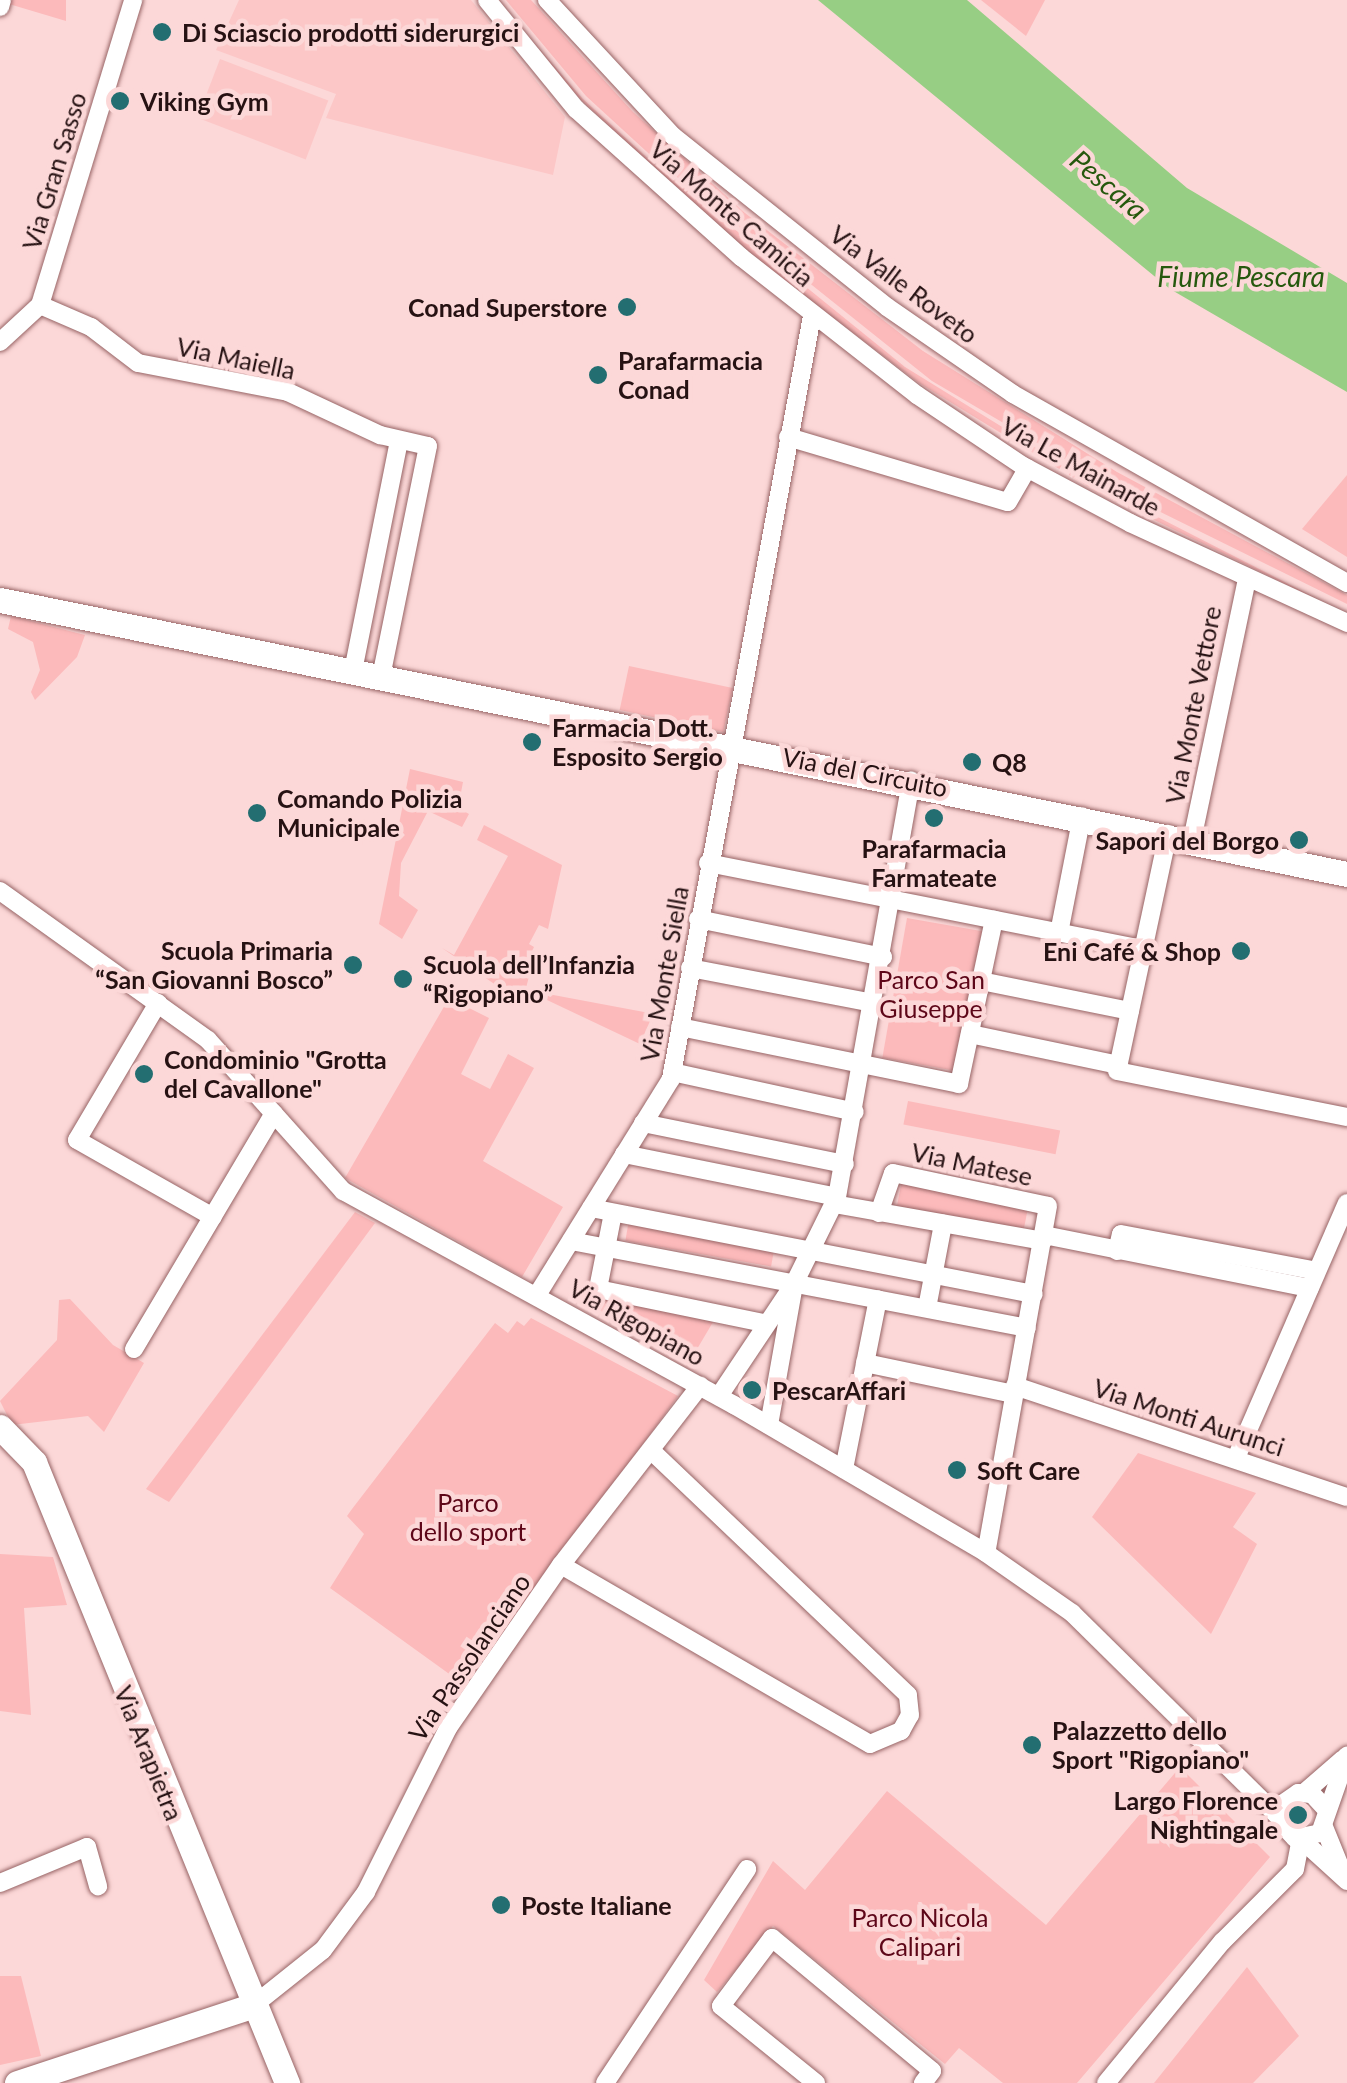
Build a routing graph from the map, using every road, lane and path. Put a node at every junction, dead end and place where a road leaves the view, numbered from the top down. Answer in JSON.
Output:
{"nodes":[{"id":1,"x":133,"y":0,"type":"edge"},
{"id":2,"x":487,"y":0,"type":"edge"},
{"id":3,"x":547,"y":0,"type":"edge"},
{"id":4,"x":40,"y":305,"type":"junction"},
{"id":5,"x":812,"y":316,"type":"junction"},
{"id":6,"x":0,"y":342,"type":"edge"},
{"id":7,"x":788,"y":437,"type":"junction"},
{"id":8,"x":399,"y":441,"type":"junction"},
{"id":9,"x":1028,"y":468,"type":"junction"},
{"id":10,"x":1282,"y":541,"type":"junction"},
{"id":11,"x":1347,"y":572,"type":"edge"},
{"id":12,"x":1247,"y":580,"type":"junction"},
{"id":13,"x":1347,"y":583,"type":"edge"},
{"id":14,"x":0,"y":600,"type":"edge"},
{"id":15,"x":1347,"y":624,"type":"edge"},
{"id":16,"x":354,"y":671,"type":"junction"},
{"id":17,"x":381,"y":677,"type":"junction"},
{"id":18,"x":728,"y":746,"type":"junction"},
{"id":19,"x":911,"y":781,"type":"junction"},
{"id":20,"x":1082,"y":816,"type":"junction"},
{"id":21,"x":1180,"y":837,"type":"junction"},
{"id":22,"x":708,"y":863,"type":"junction"},
{"id":23,"x":1347,"y":874,"type":"edge"},
{"id":24,"x":0,"y":891,"type":"edge"},
{"id":25,"x":892,"y":900,"type":"junction"},
{"id":26,"x":698,"y":919,"type":"junction"},
{"id":27,"x":994,"y":920,"type":"junction"},
{"id":28,"x":1059,"y":932,"type":"junction"},
{"id":29,"x":1143,"y":949,"type":"junction"},
{"id":30,"x":883,"y":957,"type":"junction"},
{"id":31,"x":690,"y":968,"type":"junction"},
{"id":32,"x":981,"y":981,"type":"junction"},
{"id":33,"x":874,"y":1003,"type":"junction"},
{"id":34,"x":158,"y":1004,"type":"junction"},
{"id":35,"x":1130,"y":1012,"type":"junction"},
{"id":36,"x":680,"y":1027,"type":"junction"},
{"id":37,"x":970,"y":1034,"type":"junction"},
{"id":38,"x":864,"y":1064,"type":"junction"},
{"id":39,"x":1118,"y":1068,"type":"junction"},
{"id":40,"x":672,"y":1072,"type":"junction"},
{"id":41,"x":855,"y":1112,"type":"junction"},
{"id":42,"x":274,"y":1114,"type":"junction"},
{"id":43,"x":1347,"y":1117,"type":"edge"},
{"id":44,"x":643,"y":1124,"type":"junction"},
{"id":45,"x":624,"y":1154,"type":"junction"},
{"id":46,"x":845,"y":1164,"type":"junction"},
{"id":47,"x":836,"y":1200,"type":"junction"},
{"id":48,"x":1347,"y":1203,"type":"edge"},
{"id":49,"x":591,"y":1208,"type":"junction"},
{"id":50,"x":879,"y":1212,"type":"junction"},
{"id":51,"x":613,"y":1213,"type":"junction"},
{"id":52,"x":213,"y":1217,"type":"junction"},
{"id":53,"x":943,"y":1224,"type":"junction"},
{"id":54,"x":1043,"y":1238,"type":"junction"},
{"id":55,"x":571,"y":1241,"type":"junction"},
{"id":56,"x":606,"y":1248,"type":"junction"},
{"id":57,"x":812,"y":1251,"type":"junction"},
{"id":58,"x":933,"y":1274,"type":"junction"},
{"id":59,"x":1314,"y":1280,"type":"junction"},
{"id":60,"x":794,"y":1284,"type":"junction"},
{"id":61,"x":1034,"y":1294,"type":"junction"},
{"id":62,"x":537,"y":1295,"type":"junction"},
{"id":63,"x":878,"y":1299,"type":"junction"},
{"id":64,"x":927,"y":1308,"type":"junction"},
{"id":65,"x":764,"y":1324,"type":"junction"},
{"id":66,"x":1027,"y":1328,"type":"junction"},
{"id":67,"x":134,"y":1350,"type":"dead end"},
{"id":68,"x":866,"y":1363,"type":"junction"},
{"id":69,"x":700,"y":1386,"type":"junction"},
{"id":70,"x":1015,"y":1390,"type":"junction"},
{"id":71,"x":718,"y":1396,"type":"junction"},
{"id":72,"x":769,"y":1425,"type":"junction"},
{"id":73,"x":1,"y":1429,"type":"edge"},
{"id":74,"x":651,"y":1450,"type":"junction"},
{"id":75,"x":1236,"y":1458,"type":"junction"},
{"id":76,"x":844,"y":1469,"type":"junction"},
{"id":77,"x":1347,"y":1498,"type":"edge"},
{"id":78,"x":986,"y":1553,"type":"junction"},
{"id":79,"x":561,"y":1565,"type":"junction"},
{"id":80,"x":1257,"y":1791,"type":"junction"},
{"id":81,"x":1298,"y":1794,"type":"junction"},
{"id":82,"x":1279,"y":1817,"type":"junction"},
{"id":83,"x":1325,"y":1818,"type":"junction"},
{"id":84,"x":1299,"y":1839,"type":"junction"},
{"id":85,"x":1297,"y":1864,"type":"junction"},
{"id":86,"x":1328,"y":1866,"type":"junction"},
{"id":87,"x":747,"y":1868,"type":"dead end"},
{"id":88,"x":1347,"y":1881,"type":"edge"},
{"id":89,"x":0,"y":1883,"type":"edge"},
{"id":90,"x":98,"y":1886,"type":"dead end"},
{"id":91,"x":254,"y":2005,"type":"junction"},
{"id":92,"x":17,"y":2083,"type":"edge"},
{"id":93,"x":287,"y":2083,"type":"edge"},
{"id":94,"x":606,"y":2083,"type":"edge"},
{"id":95,"x":816,"y":2083,"type":"edge"},
{"id":96,"x":923,"y":2083,"type":"edge"},
{"id":97,"x":1106,"y":2083,"type":"edge"}],
"edges":[{"from":1,"to":4,"type":"street","name":"Via Gran Sasso"},
{"from":2,"to":5,"type":"street","name":"Via Monte Camicia"},
{"from":3,"to":10,"type":"street","name":"Via Valle Roveto"},
{"from":4,"to":6,"type":"street"},
{"from":4,"to":8,"type":"street","name":"Via Maiella"},
{"from":5,"to":7,"type":"street","name":"Via Monte Camicia"},
{"from":5,"to":9,"type":"street","name":"Via Le Mainarde"},
{"from":7,"to":9,"type":"street"},
{"from":7,"to":18,"type":"street","name":"Via Monte Camicia"},
{"from":8,"to":16,"type":"street"},
{"from":8,"to":17,"type":"street","name":"Via Maiella"},
{"from":9,"to":12,"type":"street","name":"Via Le Mainarde"},
{"from":10,"to":11,"type":"street","name":"Via Valle Roveto"},
{"from":10,"to":13,"type":"street","name":"Via Valle Roveto"},
{"from":12,"to":15,"type":"street","name":"Via Le Mainarde"},
{"from":12,"to":21,"type":"street","name":"Via Monte Vettore"},
{"from":14,"to":16,"type":"main road","name":"Via del Circuito"},
{"from":16,"to":17,"type":"main road","name":"Via del Circuito"},
{"from":17,"to":18,"type":"main road","name":"Via del Circuito"},
{"from":18,"to":19,"type":"main road","name":"Via del Circuito"},
{"from":18,"to":22,"type":"street","name":"Via Monte Siella"},
{"from":19,"to":20,"type":"main road","name":"Via del Circuito"},
{"from":19,"to":25,"type":"street"},
{"from":20,"to":21,"type":"main road","name":"Via del Circuito"},
{"from":20,"to":28,"type":"street"},
{"from":21,"to":23,"type":"main road","name":"Via del Circuito"},
{"from":21,"to":29,"type":"street"},
{"from":22,"to":25,"type":"street"},
{"from":22,"to":26,"type":"street","name":"Via Monte Siella"},
{"from":24,"to":34,"type":"street","name":"Via Rigopiano"},
{"from":25,"to":27,"type":"street"},
{"from":25,"to":30,"type":"street"},
{"from":26,"to":30,"type":"street"},
{"from":26,"to":31,"type":"street","name":"Via Monte Siella"},
{"from":27,"to":28,"type":"street"},
{"from":27,"to":32,"type":"street"},
{"from":28,"to":29,"type":"street"},
{"from":29,"to":35,"type":"street"},
{"from":30,"to":33,"type":"street"},
{"from":31,"to":33,"type":"street"},
{"from":31,"to":36,"type":"street","name":"Via Monte Siella"},
{"from":32,"to":35,"type":"street"},
{"from":32,"to":37,"type":"street"},
{"from":33,"to":38,"type":"street"},
{"from":34,"to":42,"type":"street","name":"Via Rigopiano"},
{"from":34,"to":52,"type":"street"},
{"from":35,"to":39,"type":"street"},
{"from":36,"to":38,"type":"street"},
{"from":36,"to":40,"type":"street","name":"Via Monte Siella"},
{"from":37,"to":38,"type":"street"},
{"from":37,"to":39,"type":"street"},
{"from":38,"to":41,"type":"street"},
{"from":39,"to":43,"type":"street"},
{"from":40,"to":41,"type":"street"},
{"from":40,"to":44,"type":"street","name":"Via Monte Siella"},
{"from":41,"to":46,"type":"street"},
{"from":42,"to":52,"type":"street"},
{"from":42,"to":62,"type":"street","name":"Via Rigopiano"},
{"from":44,"to":45,"type":"street","name":"Via Monte Siella"},
{"from":44,"to":46,"type":"street"},
{"from":45,"to":47,"type":"street"},
{"from":45,"to":49,"type":"street","name":"Via Monte Siella"},
{"from":46,"to":47,"type":"street"},
{"from":47,"to":50,"type":"street"},
{"from":47,"to":57,"type":"street"},
{"from":48,"to":59,"type":"street"},
{"from":49,"to":51,"type":"street"},
{"from":49,"to":55,"type":"street","name":"Via Monte Siella"},
{"from":50,"to":53,"type":"street"},
{"from":50,"to":54,"type":"street","name":"Via Matese"},
{"from":51,"to":56,"type":"street"},
{"from":51,"to":57,"type":"street"},
{"from":52,"to":67,"type":"street"},
{"from":53,"to":54,"type":"street"},
{"from":53,"to":58,"type":"street"},
{"from":54,"to":59,"type":"street"},
{"from":54,"to":61,"type":"street"},
{"from":55,"to":56,"type":"street"},
{"from":55,"to":62,"type":"street","name":"Via Monte Siella"},
{"from":56,"to":60,"type":"street"},
{"from":56,"to":65,"type":"street"},
{"from":57,"to":58,"type":"street"},
{"from":57,"to":60,"type":"street"},
{"from":58,"to":61,"type":"street"},
{"from":58,"to":64,"type":"street"},
{"from":59,"to":75,"type":"street"},
{"from":60,"to":63,"type":"street"},
{"from":60,"to":65,"type":"street"},
{"from":60,"to":72,"type":"street"},
{"from":61,"to":66,"type":"street"},
{"from":62,"to":69,"type":"street","name":"Via Rigopiano"},
{"from":63,"to":64,"type":"street"},
{"from":63,"to":68,"type":"street"},
{"from":64,"to":66,"type":"street"},
{"from":65,"to":71,"type":"street"},
{"from":66,"to":70,"type":"street"},
{"from":68,"to":70,"type":"street","name":"Via Monti Aurunci"},
{"from":68,"to":76,"type":"street"},
{"from":69,"to":71,"type":"street","name":"Via Rigopiano"},
{"from":69,"to":74,"type":"street","name":"Via Passolanciano"},
{"from":70,"to":75,"type":"street","name":"Via Monti Aurunci"},
{"from":70,"to":78,"type":"street"},
{"from":71,"to":72,"type":"street","name":"Via Rigopiano"},
{"from":72,"to":76,"type":"street","name":"Via Rigopiano"},
{"from":73,"to":91,"type":"main road","name":"Via Arapietra"},
{"from":74,"to":79,"type":"street","name":"Via Passolanciano"},
{"from":74,"to":79,"type":"street"},
{"from":75,"to":77,"type":"street","name":"Via Monti Aurunci"},
{"from":76,"to":78,"type":"street","name":"Via Rigopiano"},
{"from":78,"to":80,"type":"street","name":"Via Rigopiano"},
{"from":79,"to":91,"type":"street","name":"Via Passolanciano"},
{"from":80,"to":81,"type":"street"},
{"from":80,"to":82,"type":"street","name":"Via Rigopiano"},
{"from":81,"to":82,"type":"street"},
{"from":81,"to":83,"type":"street"},
{"from":81,"to":83,"type":"street"},
{"from":82,"to":84,"type":"street"},
{"from":83,"to":84,"type":"street"},
{"from":83,"to":88,"type":"street"},
{"from":84,"to":85,"type":"street"},
{"from":84,"to":86,"type":"street"},
{"from":85,"to":86,"type":"street"},
{"from":85,"to":97,"type":"street"},
{"from":86,"to":88,"type":"street"},
{"from":87,"to":94,"type":"street"},
{"from":89,"to":90,"type":"street"},
{"from":91,"to":92,"type":"main road"},
{"from":91,"to":93,"type":"main road","name":"Via Arapietra"},
{"from":95,"to":96,"type":"street"}]}
